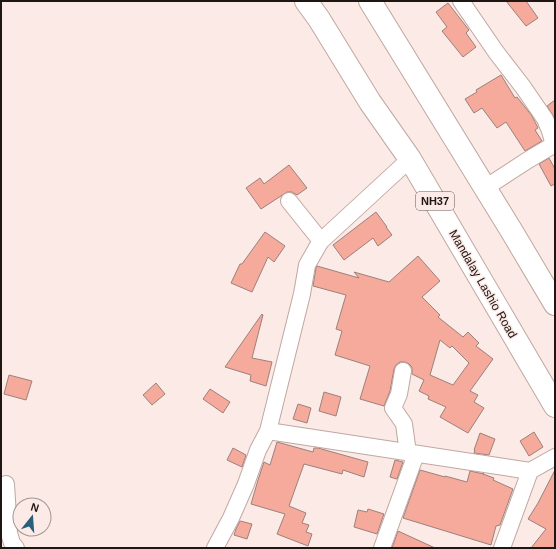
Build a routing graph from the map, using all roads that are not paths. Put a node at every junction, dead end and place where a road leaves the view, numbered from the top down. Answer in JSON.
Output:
{"nodes":[{"id":1,"x":306,"y":1,"type":"edge"},
{"id":2,"x":370,"y":1,"type":"edge"},
{"id":3,"x":461,"y":1,"type":"edge"},
{"id":4,"x":554,"y":145,"type":"edge"},
{"id":5,"x":410,"y":159,"type":"junction"},
{"id":6,"x":485,"y":188,"type":"junction"},
{"id":7,"x":289,"y":201,"type":"dead end"},
{"id":8,"x":321,"y":240,"type":"junction"},
{"id":9,"x":555,"y":304,"type":"edge"},
{"id":10,"x":403,"y":371,"type":"dead end"},
{"id":11,"x":555,"y":406,"type":"edge"},
{"id":12,"x":268,"y":431,"type":"junction"},
{"id":13,"x":412,"y":453,"type":"junction"},
{"id":14,"x":555,"y":456,"type":"edge"},
{"id":15,"x":530,"y":471,"type":"junction"},
{"id":16,"x":6,"y":484,"type":"dead end"},
{"id":17,"x":16,"y":548,"type":"edge"},
{"id":18,"x":215,"y":548,"type":"edge"},
{"id":19,"x":382,"y":548,"type":"edge"},
{"id":20,"x":502,"y":548,"type":"edge"}],
"edges":[{"from":1,"to":5,"type":"highway","name":"Mandalay Lashio Road","number":"NH37"},
{"from":2,"to":6,"type":"highway"},
{"from":3,"to":4,"type":"street"},
{"from":4,"to":6,"type":"street"},
{"from":5,"to":8,"type":"street"},
{"from":5,"to":11,"type":"highway","name":"Mandalay Lashio Road","number":"NH37"},
{"from":6,"to":9,"type":"highway"},
{"from":7,"to":8,"type":"street"},
{"from":8,"to":12,"type":"street"},
{"from":10,"to":13,"type":"street"},
{"from":12,"to":13,"type":"street"},
{"from":12,"to":18,"type":"street"},
{"from":13,"to":15,"type":"street"},
{"from":13,"to":19,"type":"street"},
{"from":14,"to":15,"type":"street"},
{"from":15,"to":20,"type":"street"},
{"from":16,"to":17,"type":"street"}]}
